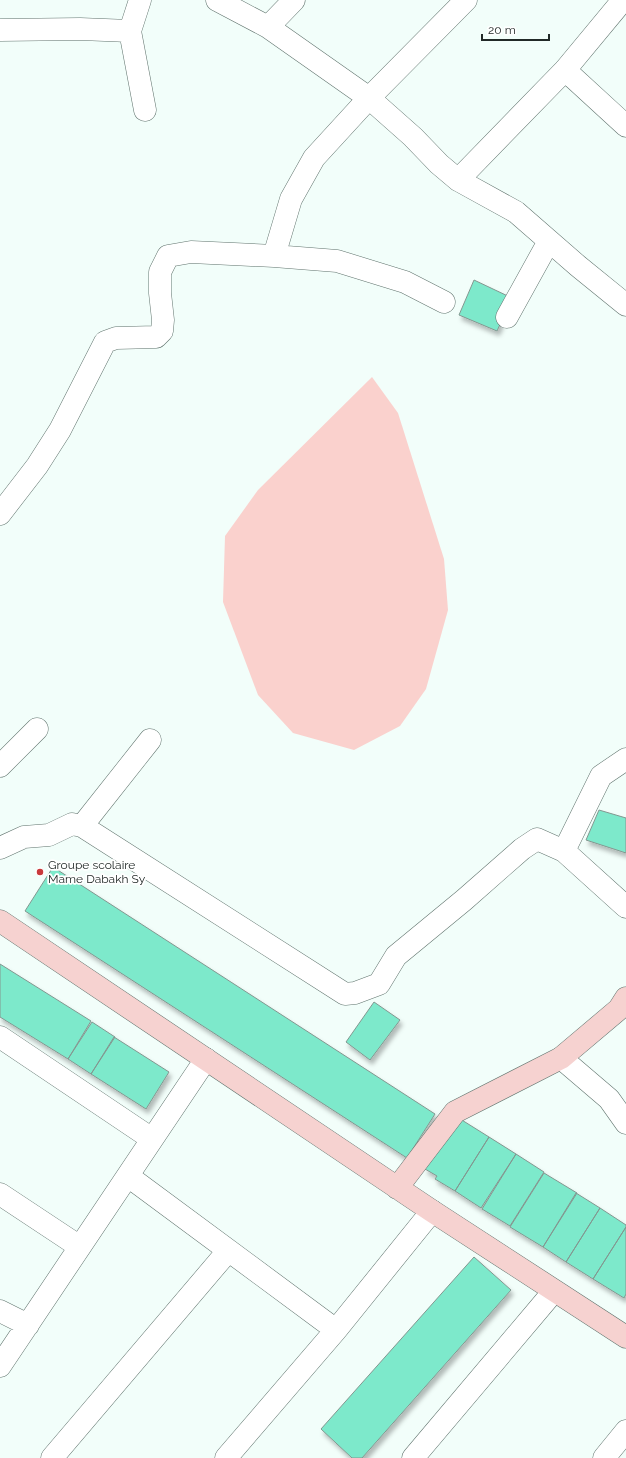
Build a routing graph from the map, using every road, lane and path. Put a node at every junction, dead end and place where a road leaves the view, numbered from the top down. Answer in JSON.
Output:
{"nodes":[{"id":1,"x":140,"y":0,"type":"edge"},
{"id":2,"x":217,"y":0,"type":"edge"},
{"id":3,"x":294,"y":0,"type":"edge"},
{"id":4,"x":466,"y":0,"type":"edge"},
{"id":5,"x":623,"y":0,"type":"edge"},
{"id":6,"x":268,"y":27,"type":"junction"},
{"id":7,"x":0,"y":30,"type":"edge"},
{"id":8,"x":130,"y":31,"type":"junction"},
{"id":9,"x":565,"y":70,"type":"junction"},
{"id":10,"x":369,"y":98,"type":"junction"},
{"id":11,"x":145,"y":110,"type":"dead end"},
{"id":12,"x":626,"y":126,"type":"edge"},
{"id":13,"x":458,"y":180,"type":"junction"},
{"id":14,"x":549,"y":241,"type":"junction"},
{"id":15,"x":274,"y":256,"type":"junction"},
{"id":16,"x":444,"y":302,"type":"dead end"},
{"id":17,"x":626,"y":305,"type":"edge"},
{"id":18,"x":507,"y":317,"type":"dead end"},
{"id":19,"x":0,"y":514,"type":"edge"},
{"id":20,"x":37,"y":729,"type":"dead end"},
{"id":21,"x":150,"y":740,"type":"dead end"},
{"id":22,"x":626,"y":759,"type":"edge"},
{"id":23,"x":0,"y":766,"type":"edge"},
{"id":24,"x":82,"y":826,"type":"junction"},
{"id":25,"x":0,"y":848,"type":"edge"},
{"id":26,"x":564,"y":851,"type":"junction"},
{"id":27,"x":626,"y":908,"type":"edge"},
{"id":28,"x":0,"y":921,"type":"edge"},
{"id":29,"x":624,"y":1007,"type":"edge"},
{"id":30,"x":0,"y":1037,"type":"edge"},
{"id":31,"x":561,"y":1058,"type":"junction"},
{"id":32,"x":206,"y":1059,"type":"junction"},
{"id":33,"x":626,"y":1124,"type":"edge"},
{"id":34,"x":152,"y":1139,"type":"junction"},
{"id":35,"x":128,"y":1176,"type":"junction"},
{"id":36,"x":397,"y":1188,"type":"junction"},
{"id":37,"x":0,"y":1194,"type":"edge"},
{"id":38,"x":432,"y":1211,"type":"junction"},
{"id":39,"x":80,"y":1247,"type":"junction"},
{"id":40,"x":228,"y":1251,"type":"junction"},
{"id":41,"x":554,"y":1290,"type":"junction"},
{"id":42,"x":0,"y":1311,"type":"edge"},
{"id":43,"x":28,"y":1325,"type":"junction"},
{"id":44,"x":336,"y":1330,"type":"junction"},
{"id":45,"x":626,"y":1337,"type":"edge"},
{"id":46,"x":0,"y":1366,"type":"edge"},
{"id":47,"x":626,"y":1431,"type":"edge"},
{"id":48,"x":52,"y":1458,"type":"edge"},
{"id":49,"x":226,"y":1458,"type":"edge"},
{"id":50,"x":413,"y":1458,"type":"edge"},
{"id":51,"x":604,"y":1458,"type":"edge"}],
"edges":[{"from":1,"to":8,"type":"street"},
{"from":2,"to":6,"type":"street"},
{"from":3,"to":6,"type":"street"},
{"from":4,"to":10,"type":"street"},
{"from":5,"to":9,"type":"street"},
{"from":6,"to":10,"type":"street"},
{"from":7,"to":8,"type":"street"},
{"from":8,"to":11,"type":"street"},
{"from":9,"to":12,"type":"street"},
{"from":9,"to":13,"type":"street"},
{"from":10,"to":13,"type":"street"},
{"from":10,"to":15,"type":"street"},
{"from":13,"to":14,"type":"street"},
{"from":14,"to":17,"type":"street"},
{"from":14,"to":18,"type":"street"},
{"from":15,"to":16,"type":"street"},
{"from":15,"to":19,"type":"street"},
{"from":20,"to":23,"type":"street"},
{"from":21,"to":24,"type":"street"},
{"from":22,"to":26,"type":"street"},
{"from":24,"to":25,"type":"street"},
{"from":24,"to":26,"type":"street"},
{"from":26,"to":27,"type":"street"},
{"from":28,"to":32,"type":"street"},
{"from":29,"to":31,"type":"street"},
{"from":30,"to":34,"type":"street"},
{"from":31,"to":33,"type":"street"},
{"from":31,"to":36,"type":"street"},
{"from":32,"to":34,"type":"street"},
{"from":32,"to":36,"type":"street"},
{"from":34,"to":35,"type":"street"},
{"from":35,"to":39,"type":"street"},
{"from":35,"to":40,"type":"street"},
{"from":36,"to":38,"type":"street"},
{"from":37,"to":39,"type":"street"},
{"from":38,"to":41,"type":"street"},
{"from":38,"to":44,"type":"street"},
{"from":39,"to":43,"type":"street"},
{"from":40,"to":44,"type":"street"},
{"from":40,"to":48,"type":"street"},
{"from":41,"to":45,"type":"street"},
{"from":41,"to":50,"type":"street"},
{"from":42,"to":43,"type":"street"},
{"from":43,"to":46,"type":"street"},
{"from":44,"to":49,"type":"street"},
{"from":47,"to":51,"type":"street"}]}
